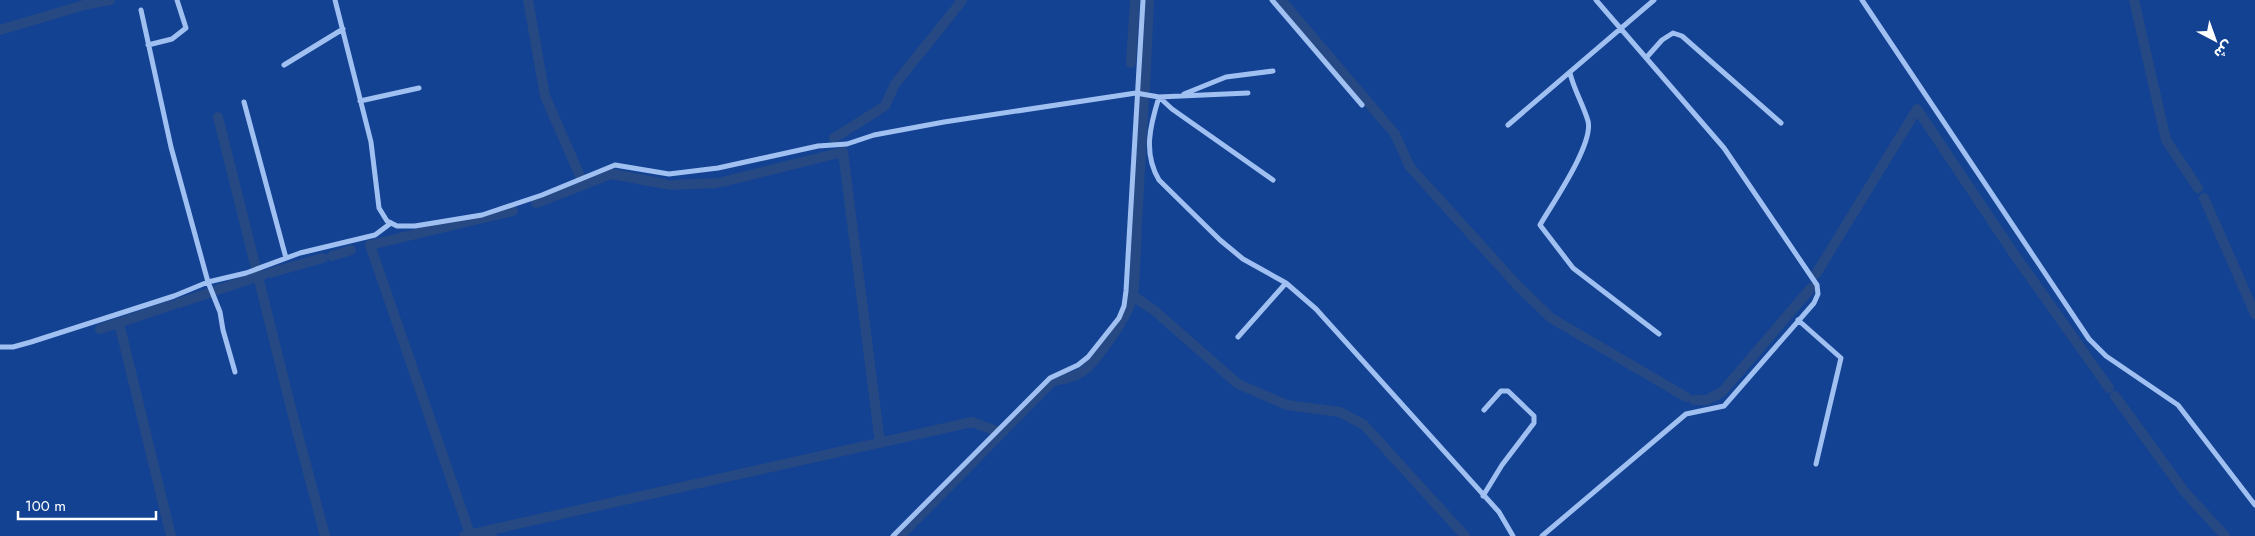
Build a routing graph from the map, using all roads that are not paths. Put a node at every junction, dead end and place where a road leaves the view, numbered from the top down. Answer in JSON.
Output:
{"nodes":[{"id":1,"x":177,"y":0,"type":"edge"},
{"id":2,"x":335,"y":0,"type":"edge"},
{"id":3,"x":1142,"y":0,"type":"edge"},
{"id":4,"x":1272,"y":0,"type":"edge"},
{"id":5,"x":1596,"y":0,"type":"edge"},
{"id":6,"x":1654,"y":0,"type":"edge"},
{"id":7,"x":1862,"y":0,"type":"edge"},
{"id":8,"x":141,"y":10,"type":"dead end"},
{"id":9,"x":343,"y":29,"type":"junction"},
{"id":10,"x":1621,"y":30,"type":"junction"},
{"id":11,"x":148,"y":45,"type":"junction"},
{"id":12,"x":1646,"y":58,"type":"junction"},
{"id":13,"x":284,"y":65,"type":"dead end"},
{"id":14,"x":1273,"y":71,"type":"dead end"},
{"id":15,"x":1570,"y":73,"type":"junction"},
{"id":16,"x":419,"y":88,"type":"dead end"},
{"id":17,"x":1136,"y":93,"type":"junction"},
{"id":18,"x":1248,"y":93,"type":"dead end"},
{"id":19,"x":1179,"y":96,"type":"junction"},
{"id":20,"x":1159,"y":97,"type":"junction"},
{"id":21,"x":360,"y":101,"type":"junction"},
{"id":22,"x":244,"y":102,"type":"dead end"},
{"id":23,"x":1362,"y":105,"type":"dead end"},
{"id":24,"x":1781,"y":123,"type":"dead end"},
{"id":25,"x":1508,"y":125,"type":"dead end"},
{"id":26,"x":1273,"y":180,"type":"dead end"},
{"id":27,"x":391,"y":223,"type":"junction"},
{"id":28,"x":286,"y":258,"type":"junction"},
{"id":29,"x":208,"y":282,"type":"junction"},
{"id":30,"x":1286,"y":283,"type":"junction"},
{"id":31,"x":1798,"y":320,"type":"junction"},
{"id":32,"x":1659,"y":334,"type":"dead end"},
{"id":33,"x":1238,"y":337,"type":"dead end"},
{"id":34,"x":0,"y":347,"type":"edge"},
{"id":35,"x":235,"y":372,"type":"dead end"},
{"id":36,"x":1484,"y":410,"type":"dead end"},
{"id":37,"x":1816,"y":464,"type":"dead end"},
{"id":38,"x":1483,"y":496,"type":"junction"},
{"id":39,"x":2255,"y":505,"type":"edge"},
{"id":40,"x":893,"y":536,"type":"edge"},
{"id":41,"x":1512,"y":536,"type":"edge"},
{"id":42,"x":1542,"y":536,"type":"edge"}],
"edges":[{"from":1,"to":11,"type":"street"},
{"from":2,"to":9,"type":"street"},
{"from":3,"to":17,"type":"street"},
{"from":4,"to":23,"type":"street"},
{"from":5,"to":10,"type":"street"},
{"from":6,"to":10,"type":"street"},
{"from":7,"to":39,"type":"street"},
{"from":8,"to":11,"type":"street"},
{"from":9,"to":13,"type":"street"},
{"from":9,"to":21,"type":"street"},
{"from":10,"to":12,"type":"street"},
{"from":10,"to":15,"type":"street"},
{"from":11,"to":29,"type":"street"},
{"from":12,"to":24,"type":"street"},
{"from":12,"to":31,"type":"street"},
{"from":14,"to":19,"type":"street"},
{"from":15,"to":25,"type":"street"},
{"from":15,"to":32,"type":"street"},
{"from":16,"to":21,"type":"street"},
{"from":17,"to":20,"type":"street"},
{"from":17,"to":27,"type":"street"},
{"from":17,"to":40,"type":"street"},
{"from":18,"to":19,"type":"street"},
{"from":19,"to":20,"type":"street"},
{"from":20,"to":26,"type":"street"},
{"from":20,"to":30,"type":"street"},
{"from":21,"to":27,"type":"street"},
{"from":22,"to":28,"type":"street"},
{"from":27,"to":28,"type":"street"},
{"from":28,"to":29,"type":"street"},
{"from":29,"to":34,"type":"street"},
{"from":29,"to":35,"type":"street"},
{"from":30,"to":33,"type":"street"},
{"from":30,"to":38,"type":"street"},
{"from":31,"to":37,"type":"street"},
{"from":31,"to":42,"type":"street"},
{"from":36,"to":38,"type":"street"},
{"from":38,"to":41,"type":"street"}]}
